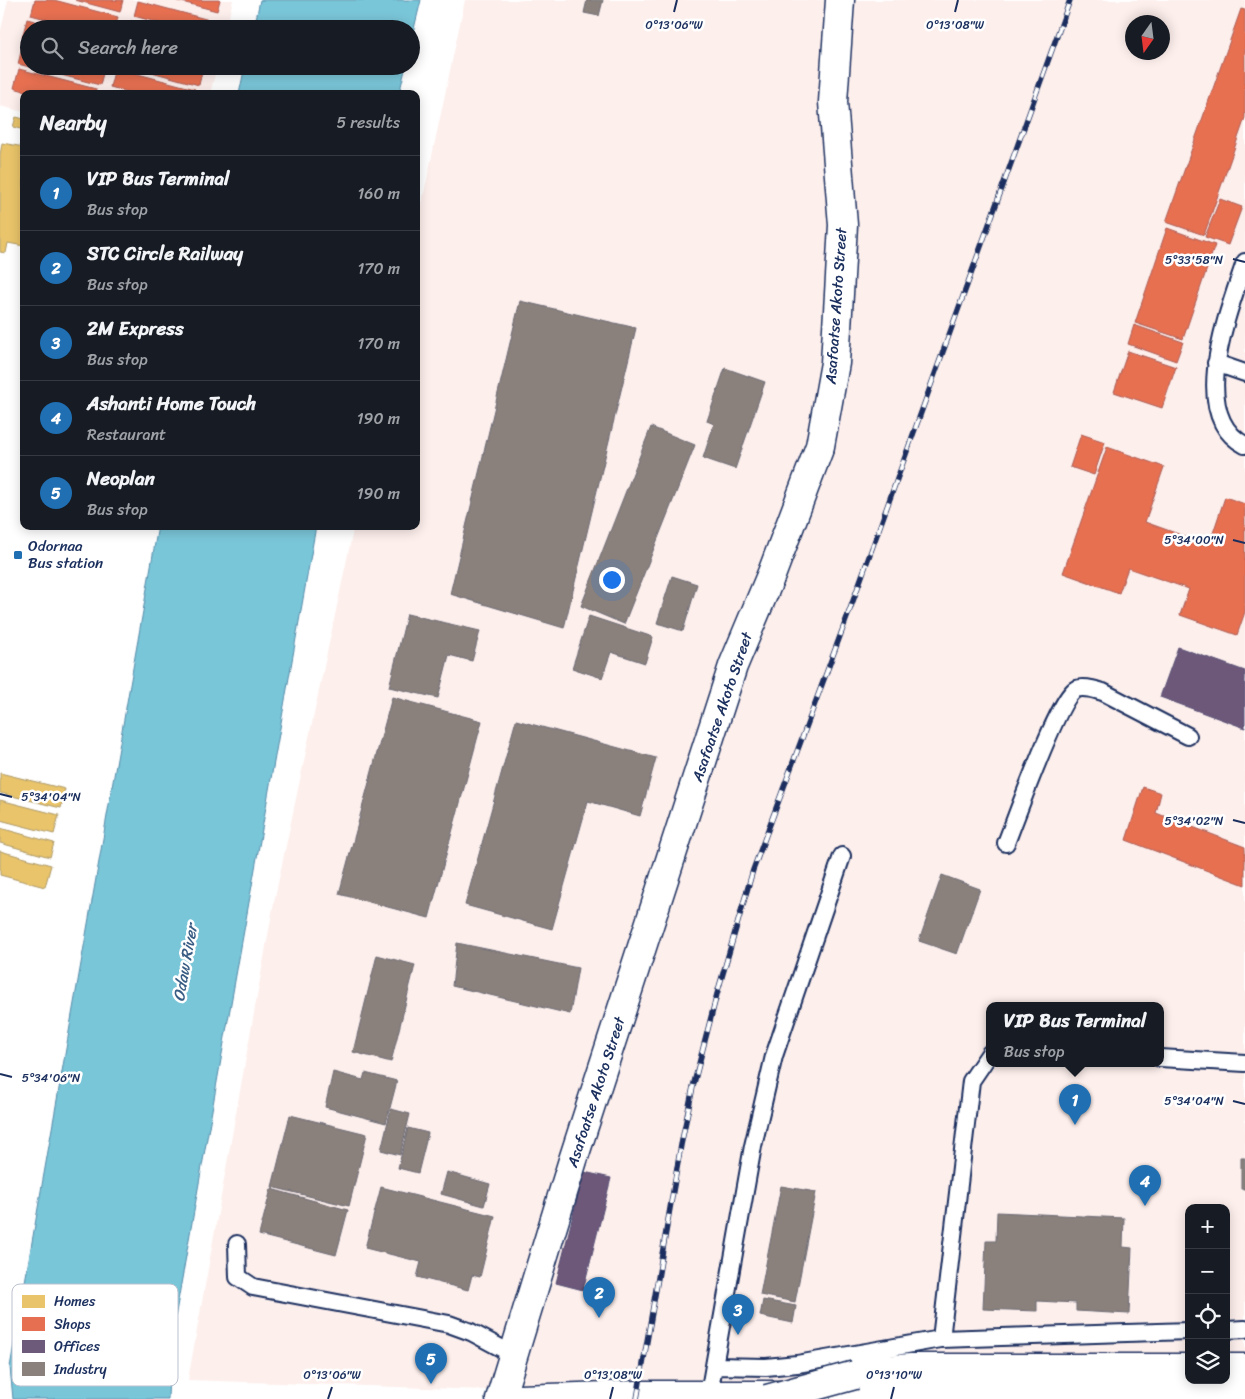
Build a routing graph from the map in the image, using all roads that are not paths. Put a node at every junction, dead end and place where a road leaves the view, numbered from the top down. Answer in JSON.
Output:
{"nodes":[{"id":1,"x":840,"y":0,"type":"edge"},
{"id":2,"x":1245,"y":262,"type":"edge"},
{"id":3,"x":1216,"y":363,"type":"junction"},
{"id":4,"x":1245,"y":373,"type":"edge"},
{"id":5,"x":1245,"y":445,"type":"edge"},
{"id":6,"x":1188,"y":736,"type":"dead end"},
{"id":7,"x":1006,"y":842,"type":"dead end"},
{"id":8,"x":842,"y":856,"type":"dead end"},
{"id":9,"x":1164,"y":1058,"type":"edge"},
{"id":10,"x":986,"y":1059,"type":"edge"},
{"id":11,"x":1245,"y":1063,"type":"edge"},
{"id":12,"x":238,"y":1244,"type":"dead end"},
{"id":13,"x":1245,"y":1329,"type":"edge"},
{"id":14,"x":1230,"y":1330,"type":"edge"},
{"id":15,"x":1185,"y":1331,"type":"edge"},
{"id":16,"x":941,"y":1339,"type":"junction"},
{"id":17,"x":514,"y":1355,"type":"junction"},
{"id":18,"x":714,"y":1366,"type":"junction"},
{"id":19,"x":1185,"y":1368,"type":"edge"},
{"id":20,"x":1230,"y":1368,"type":"edge"},
{"id":21,"x":1245,"y":1368,"type":"edge"},
{"id":22,"x":1245,"y":1389,"type":"edge"},
{"id":23,"x":710,"y":1394,"type":"junction"},
{"id":24,"x":500,"y":1399,"type":"edge"},
{"id":25,"x":519,"y":1399,"type":"edge"},
{"id":26,"x":767,"y":1399,"type":"edge"}],
"edges":[{"from":1,"to":17,"type":"street","name":"Asafoatse Akoto Street"},
{"from":2,"to":3,"type":"lane"},
{"from":3,"to":4,"type":"lane"},
{"from":3,"to":5,"type":"lane"},
{"from":6,"to":7,"type":"lane"},
{"from":8,"to":18,"type":"lane"},
{"from":9,"to":11,"type":"lane"},
{"from":10,"to":16,"type":"lane"},
{"from":12,"to":17,"type":"lane"},
{"from":13,"to":14,"type":"lane"},
{"from":15,"to":16,"type":"lane"},
{"from":16,"to":18,"type":"lane"},
{"from":17,"to":24,"type":"street","name":"Asafoatse Akoto Street"},
{"from":18,"to":23,"type":"lane"},
{"from":19,"to":26,"type":"street","bridge":true},
{"from":20,"to":21,"type":"street"},
{"from":22,"to":23,"type":"street"},
{"from":23,"to":25,"type":"street"}]}
